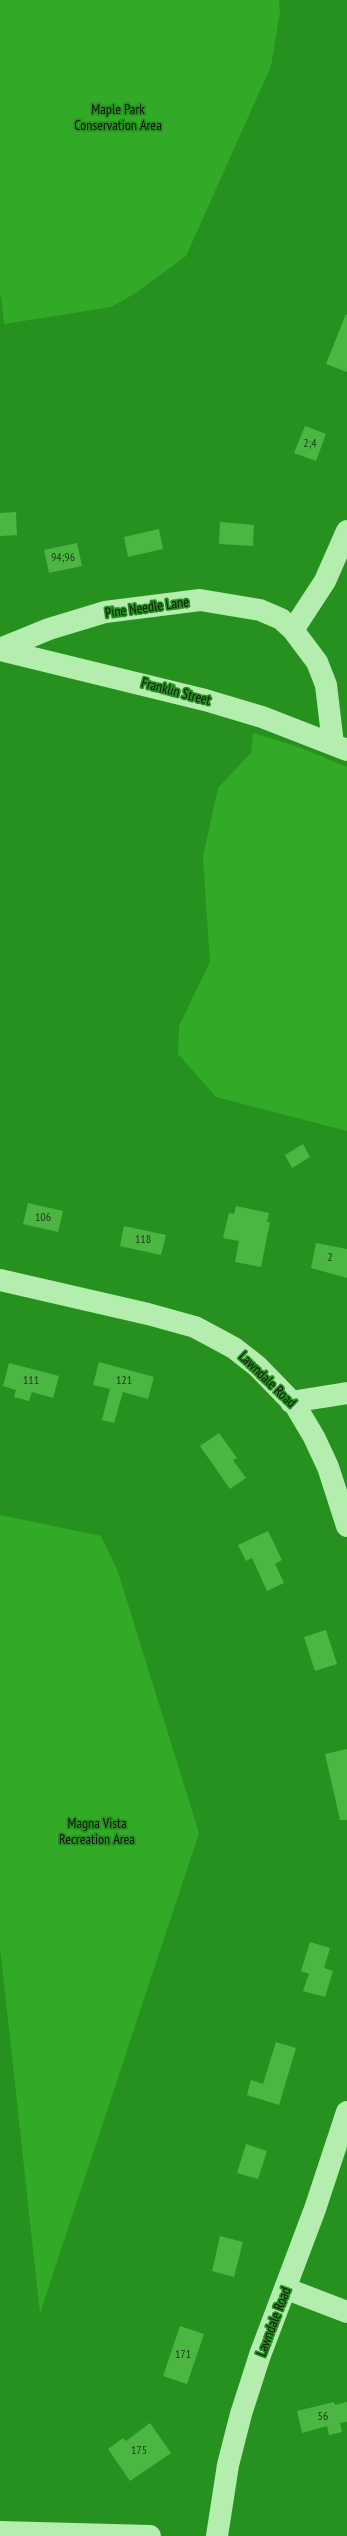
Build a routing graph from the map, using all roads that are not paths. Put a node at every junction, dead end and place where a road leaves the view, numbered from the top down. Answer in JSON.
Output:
{"nodes":[{"id":1,"x":347,"y":531,"type":"edge"},
{"id":2,"x":293,"y":630,"type":"junction"},
{"id":3,"x":0,"y":649,"type":"edge"},
{"id":4,"x":340,"y":747,"type":"edge"},
{"id":5,"x":0,"y":1280,"type":"edge"},
{"id":6,"x":347,"y":1393,"type":"edge"},
{"id":7,"x":291,"y":1402,"type":"junction"},
{"id":8,"x":347,"y":1526,"type":"edge"},
{"id":9,"x":347,"y":2112,"type":"edge"},
{"id":10,"x":286,"y":2289,"type":"junction"},
{"id":11,"x":347,"y":2312,"type":"edge"},
{"id":12,"x":0,"y":2532,"type":"edge"},
{"id":13,"x":150,"y":2536,"type":"edge"},
{"id":14,"x":217,"y":2536,"type":"edge"}],
"edges":[{"from":1,"to":2,"type":"street"},
{"from":2,"to":3,"type":"street","name":"Pine Needle Lane"},
{"from":2,"to":4,"type":"street","name":"Pine Needle Lane"},
{"from":3,"to":4,"type":"street","name":"Franklin Street"},
{"from":5,"to":7,"type":"street","name":"Lawndale Road"},
{"from":6,"to":7,"type":"street"},
{"from":7,"to":8,"type":"street","name":"Lawndale Road"},
{"from":9,"to":10,"type":"street","name":"Lawndale Road"},
{"from":10,"to":11,"type":"street"},
{"from":10,"to":14,"type":"street","name":"Lawndale Road"},
{"from":12,"to":13,"type":"street"}]}
